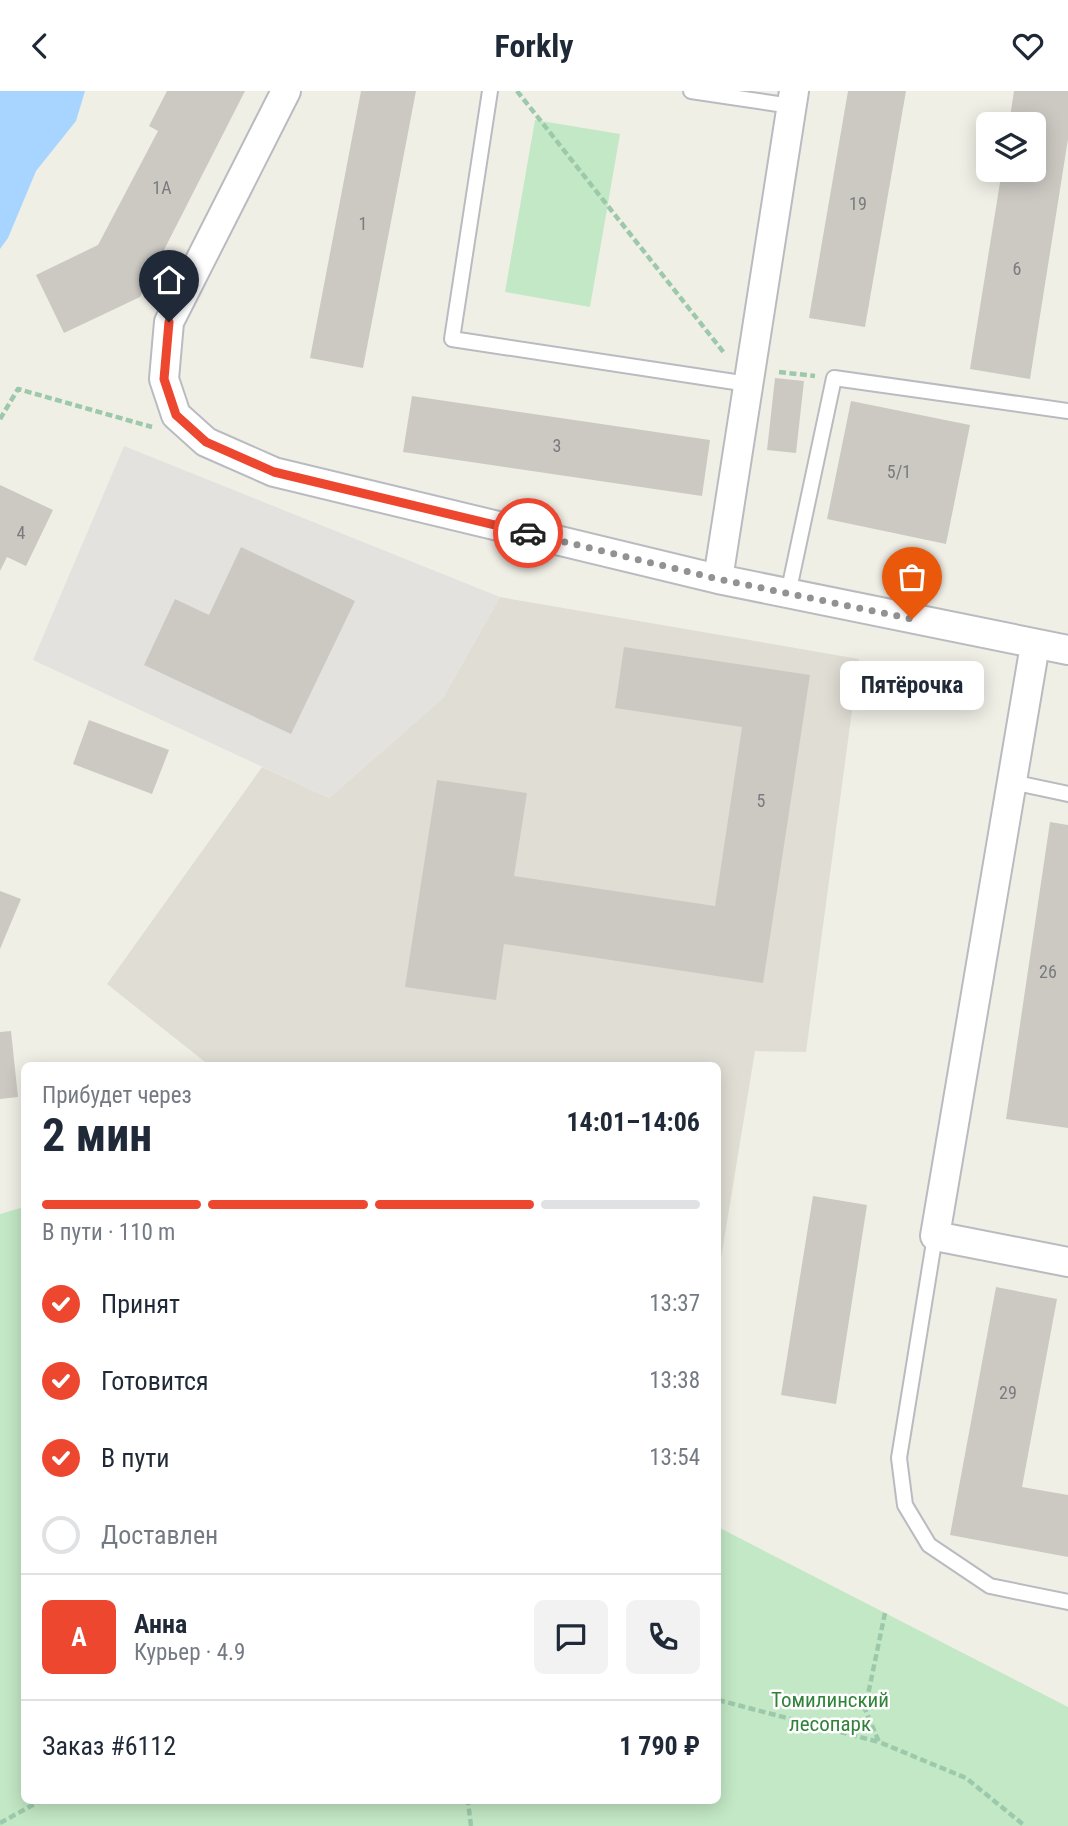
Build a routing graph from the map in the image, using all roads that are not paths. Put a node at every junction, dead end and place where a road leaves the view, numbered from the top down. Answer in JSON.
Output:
{"nodes":[{"id":1,"x":286,"y":91,"type":"edge"},
{"id":2,"x":490,"y":91,"type":"edge"},
{"id":3,"x":691,"y":91,"type":"edge"},
{"id":4,"x":792,"y":99,"type":"edge"},
{"id":5,"x":748,"y":384,"type":"junction"},
{"id":6,"x":1068,"y":411,"type":"edge"},
{"id":7,"x":718,"y":579,"type":"junction"},
{"id":8,"x":788,"y":594,"type":"junction"},
{"id":9,"x":1035,"y":645,"type":"junction"},
{"id":10,"x":1068,"y":650,"type":"edge"},
{"id":11,"x":1012,"y":782,"type":"junction"},
{"id":12,"x":1068,"y":795,"type":"edge"},
{"id":13,"x":935,"y":1236,"type":"junction"},
{"id":14,"x":1067,"y":1257,"type":"edge"},
{"id":15,"x":1068,"y":1602,"type":"edge"}],
"edges":[{"from":1,"to":7,"type":"street"},
{"from":2,"to":5,"type":"lane"},
{"from":3,"to":4,"type":"lane"},
{"from":4,"to":5,"type":"street"},
{"from":5,"to":7,"type":"street"},
{"from":6,"to":8,"type":"lane"},
{"from":7,"to":8,"type":"street"},
{"from":8,"to":9,"type":"street"},
{"from":9,"to":10,"type":"street"},
{"from":9,"to":11,"type":"street"},
{"from":11,"to":12,"type":"lane"},
{"from":11,"to":13,"type":"street"},
{"from":13,"to":14,"type":"street"},
{"from":13,"to":15,"type":"lane"}]}
